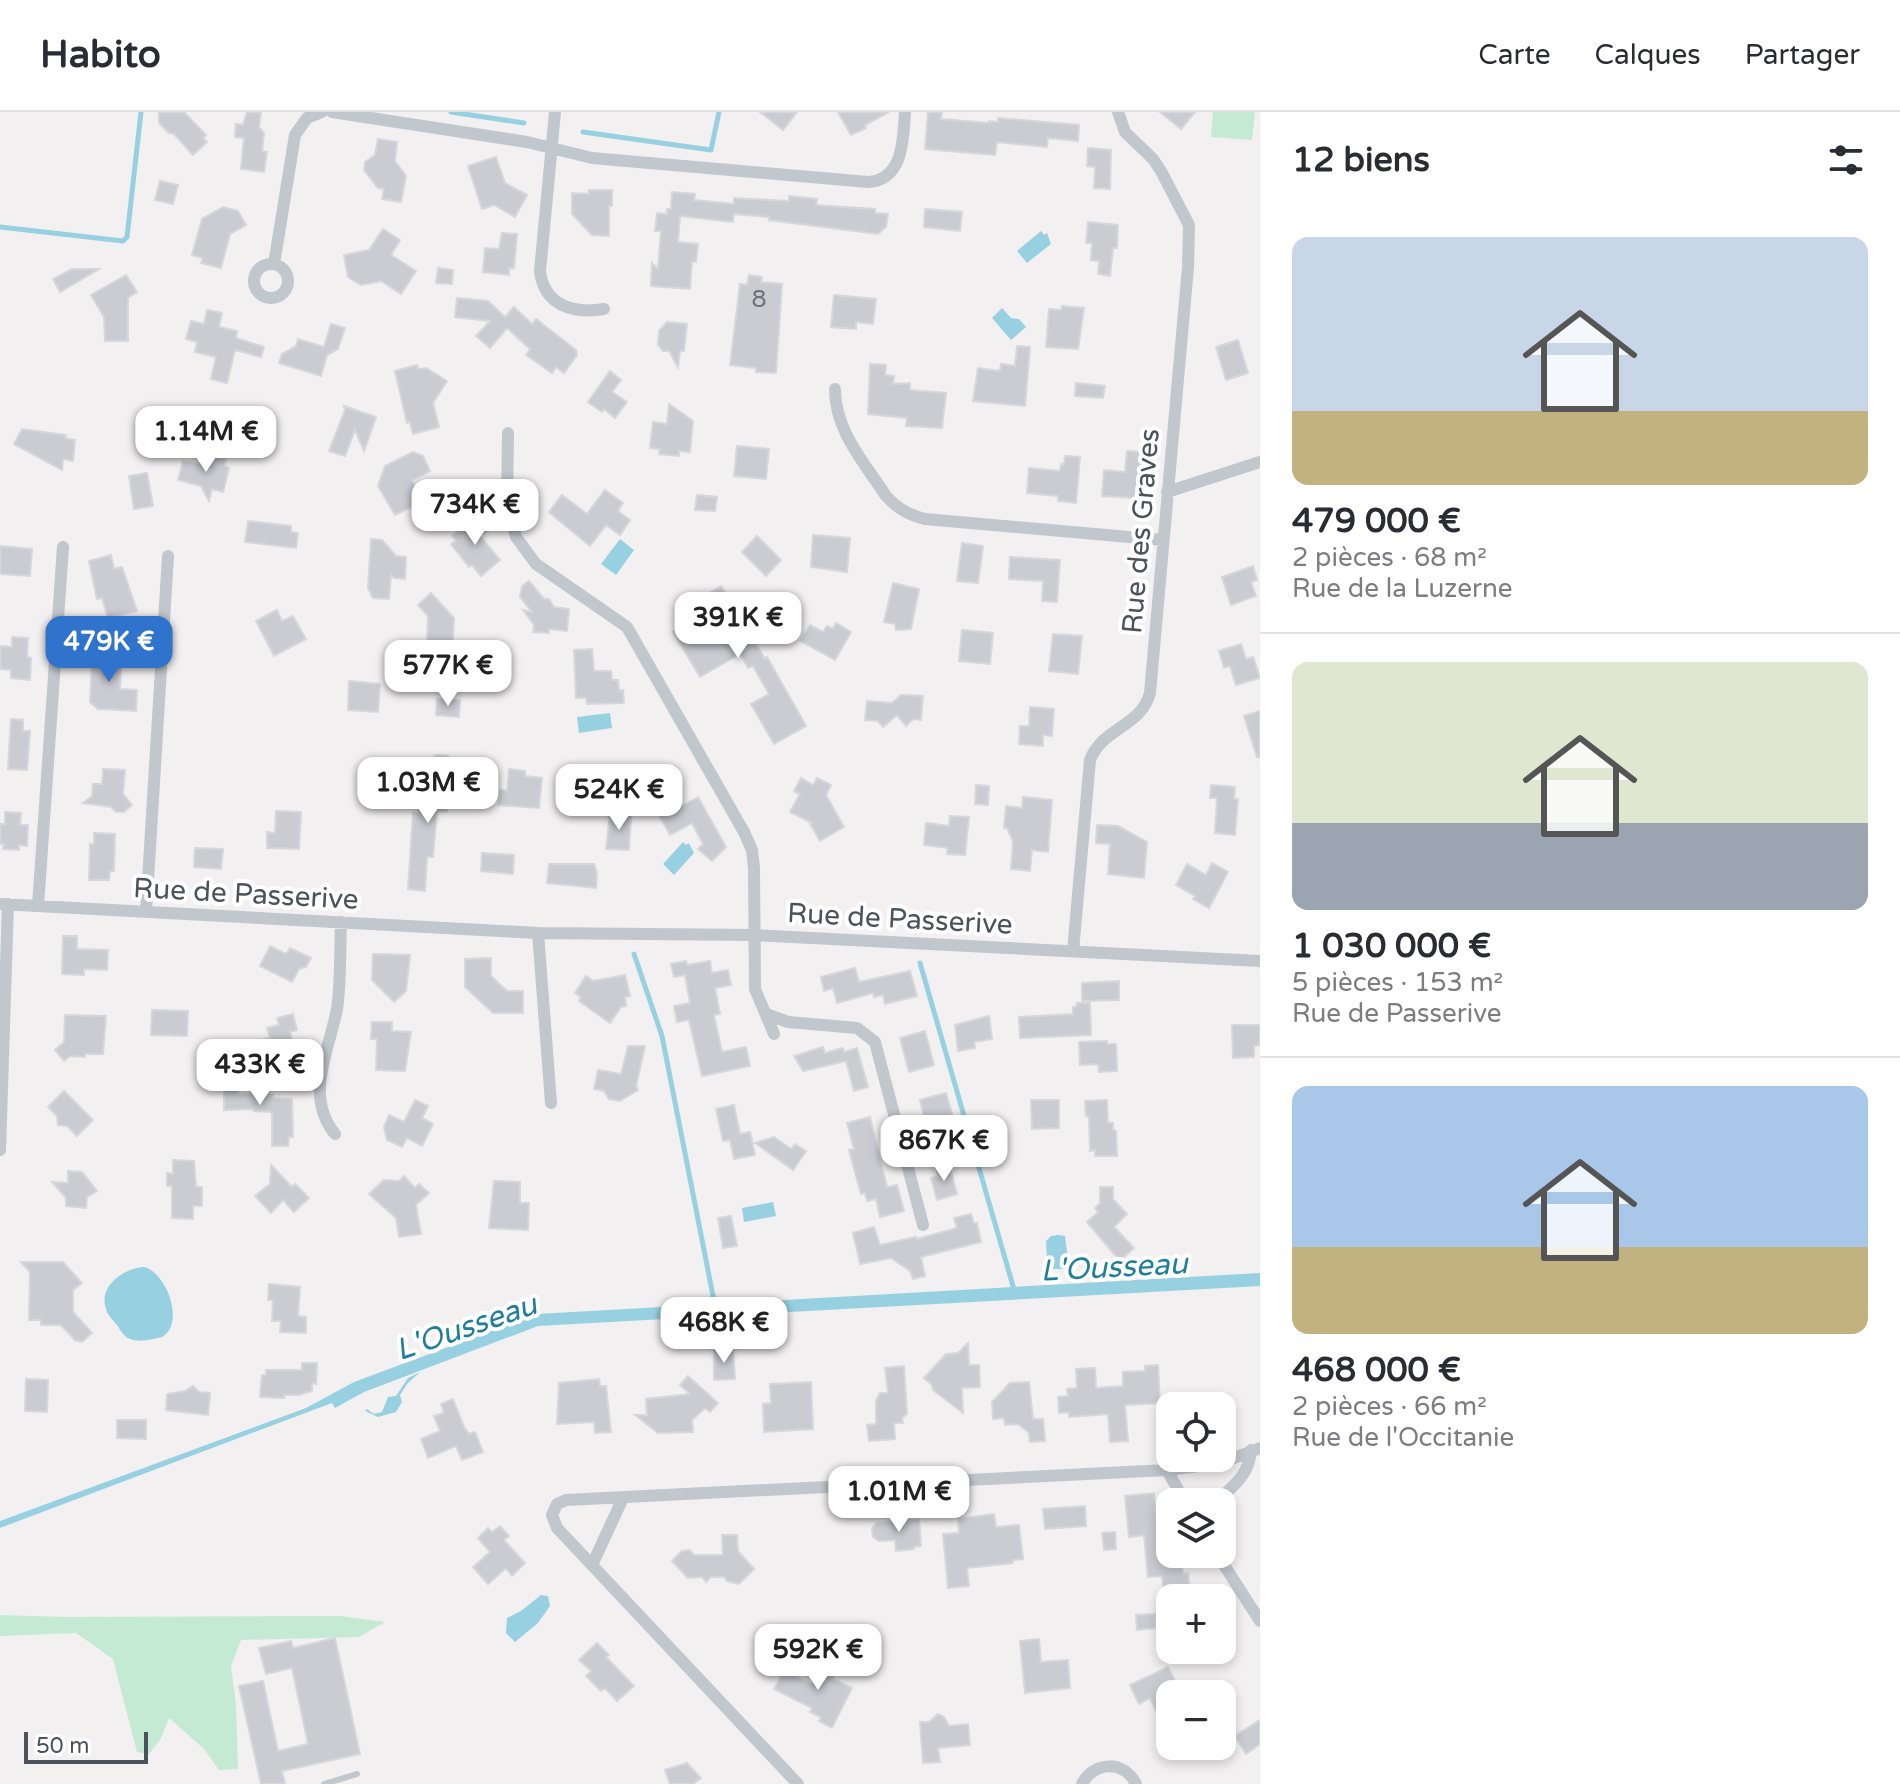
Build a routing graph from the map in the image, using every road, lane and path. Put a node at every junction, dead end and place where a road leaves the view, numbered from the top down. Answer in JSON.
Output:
{"nodes":[{"id":1,"x":322,"y":112,"type":"edge"},
{"id":2,"x":332,"y":112,"type":"edge"},
{"id":3,"x":555,"y":112,"type":"edge"},
{"id":4,"x":905,"y":112,"type":"edge"},
{"id":5,"x":1118,"y":112,"type":"edge"},
{"id":6,"x":302,"y":115,"type":"edge"},
{"id":7,"x":553,"y":148,"type":"junction"},
{"id":8,"x":274,"y":264,"type":"dead end"},
{"id":9,"x":604,"y":309,"type":"dead end"},
{"id":10,"x":835,"y":389,"type":"dead end"},
{"id":11,"x":508,"y":433,"type":"dead end"},
{"id":12,"x":1260,"y":462,"type":"edge"},
{"id":13,"x":1167,"y":492,"type":"junction"},
{"id":14,"x":1163,"y":540,"type":"junction"},
{"id":15,"x":63,"y":547,"type":"dead end"},
{"id":16,"x":168,"y":556,"type":"dead end"},
{"id":17,"x":4,"y":904,"type":"edge"},
{"id":18,"x":38,"y":906,"type":"junction"},
{"id":19,"x":146,"y":912,"type":"junction"},
{"id":20,"x":341,"y":922,"type":"junction"},
{"id":21,"x":538,"y":933,"type":"junction"},
{"id":22,"x":753,"y":935,"type":"junction"},
{"id":23,"x":1073,"y":951,"type":"junction"},
{"id":24,"x":1260,"y":961,"type":"edge"},
{"id":25,"x":766,"y":1014,"type":"junction"},
{"id":26,"x":774,"y":1034,"type":"dead end"},
{"id":27,"x":551,"y":1103,"type":"dead end"},
{"id":28,"x":335,"y":1134,"type":"dead end"},
{"id":29,"x":0,"y":1147,"type":"edge"},
{"id":30,"x":923,"y":1225,"type":"dead end"},
{"id":31,"x":1255,"y":1449,"type":"edge"},
{"id":32,"x":1236,"y":1457,"type":"edge"},
{"id":33,"x":1156,"y":1471,"type":"edge"},
{"id":34,"x":1232,"y":1488,"type":"edge"},
{"id":35,"x":623,"y":1498,"type":"junction"},
{"id":36,"x":592,"y":1565,"type":"junction"},
{"id":37,"x":1226,"y":1568,"type":"edge"},
{"id":38,"x":1260,"y":1621,"type":"edge"},
{"id":39,"x":357,"y":1774,"type":"dead end"},
{"id":40,"x":324,"y":1784,"type":"edge"},
{"id":41,"x":798,"y":1784,"type":"edge"},
{"id":42,"x":1082,"y":1784,"type":"edge"},
{"id":43,"x":1136,"y":1784,"type":"edge"}],
"edges":[{"from":1,"to":6,"type":"street"},
{"from":2,"to":7,"type":"street"},
{"from":3,"to":7,"type":"street"},
{"from":4,"to":7,"type":"street"},
{"from":5,"to":13,"type":"street","name":"Rue des Graves"},
{"from":6,"to":8,"type":"street"},
{"from":7,"to":9,"type":"street"},
{"from":10,"to":14,"type":"street"},
{"from":11,"to":22,"type":"street"},
{"from":12,"to":13,"type":"street"},
{"from":13,"to":14,"type":"street","name":"Rue des Graves"},
{"from":14,"to":23,"type":"street","name":"Rue des Graves"},
{"from":15,"to":18,"type":"street"},
{"from":16,"to":19,"type":"street"},
{"from":17,"to":18,"type":"street","name":"Rue de Passerive"},
{"from":17,"to":29,"type":"street"},
{"from":18,"to":19,"type":"street","name":"Rue de Passerive"},
{"from":19,"to":20,"type":"street","name":"Rue de Passerive"},
{"from":20,"to":21,"type":"street","name":"Rue de Passerive"},
{"from":20,"to":28,"type":"street"},
{"from":21,"to":22,"type":"street","name":"Rue de Passerive"},
{"from":21,"to":27,"type":"street"},
{"from":22,"to":23,"type":"street","name":"Rue de Passerive"},
{"from":22,"to":25,"type":"street"},
{"from":23,"to":24,"type":"street","name":"Rue de Passerive"},
{"from":25,"to":26,"type":"street"},
{"from":25,"to":30,"type":"street"},
{"from":31,"to":32,"type":"street"},
{"from":31,"to":34,"type":"street"},
{"from":33,"to":35,"type":"street"},
{"from":35,"to":36,"type":"street"},
{"from":35,"to":36,"type":"street"},
{"from":36,"to":41,"type":"street"},
{"from":37,"to":38,"type":"street"},
{"from":39,"to":40,"type":"lane"},
{"from":42,"to":43,"type":"street"}]}
